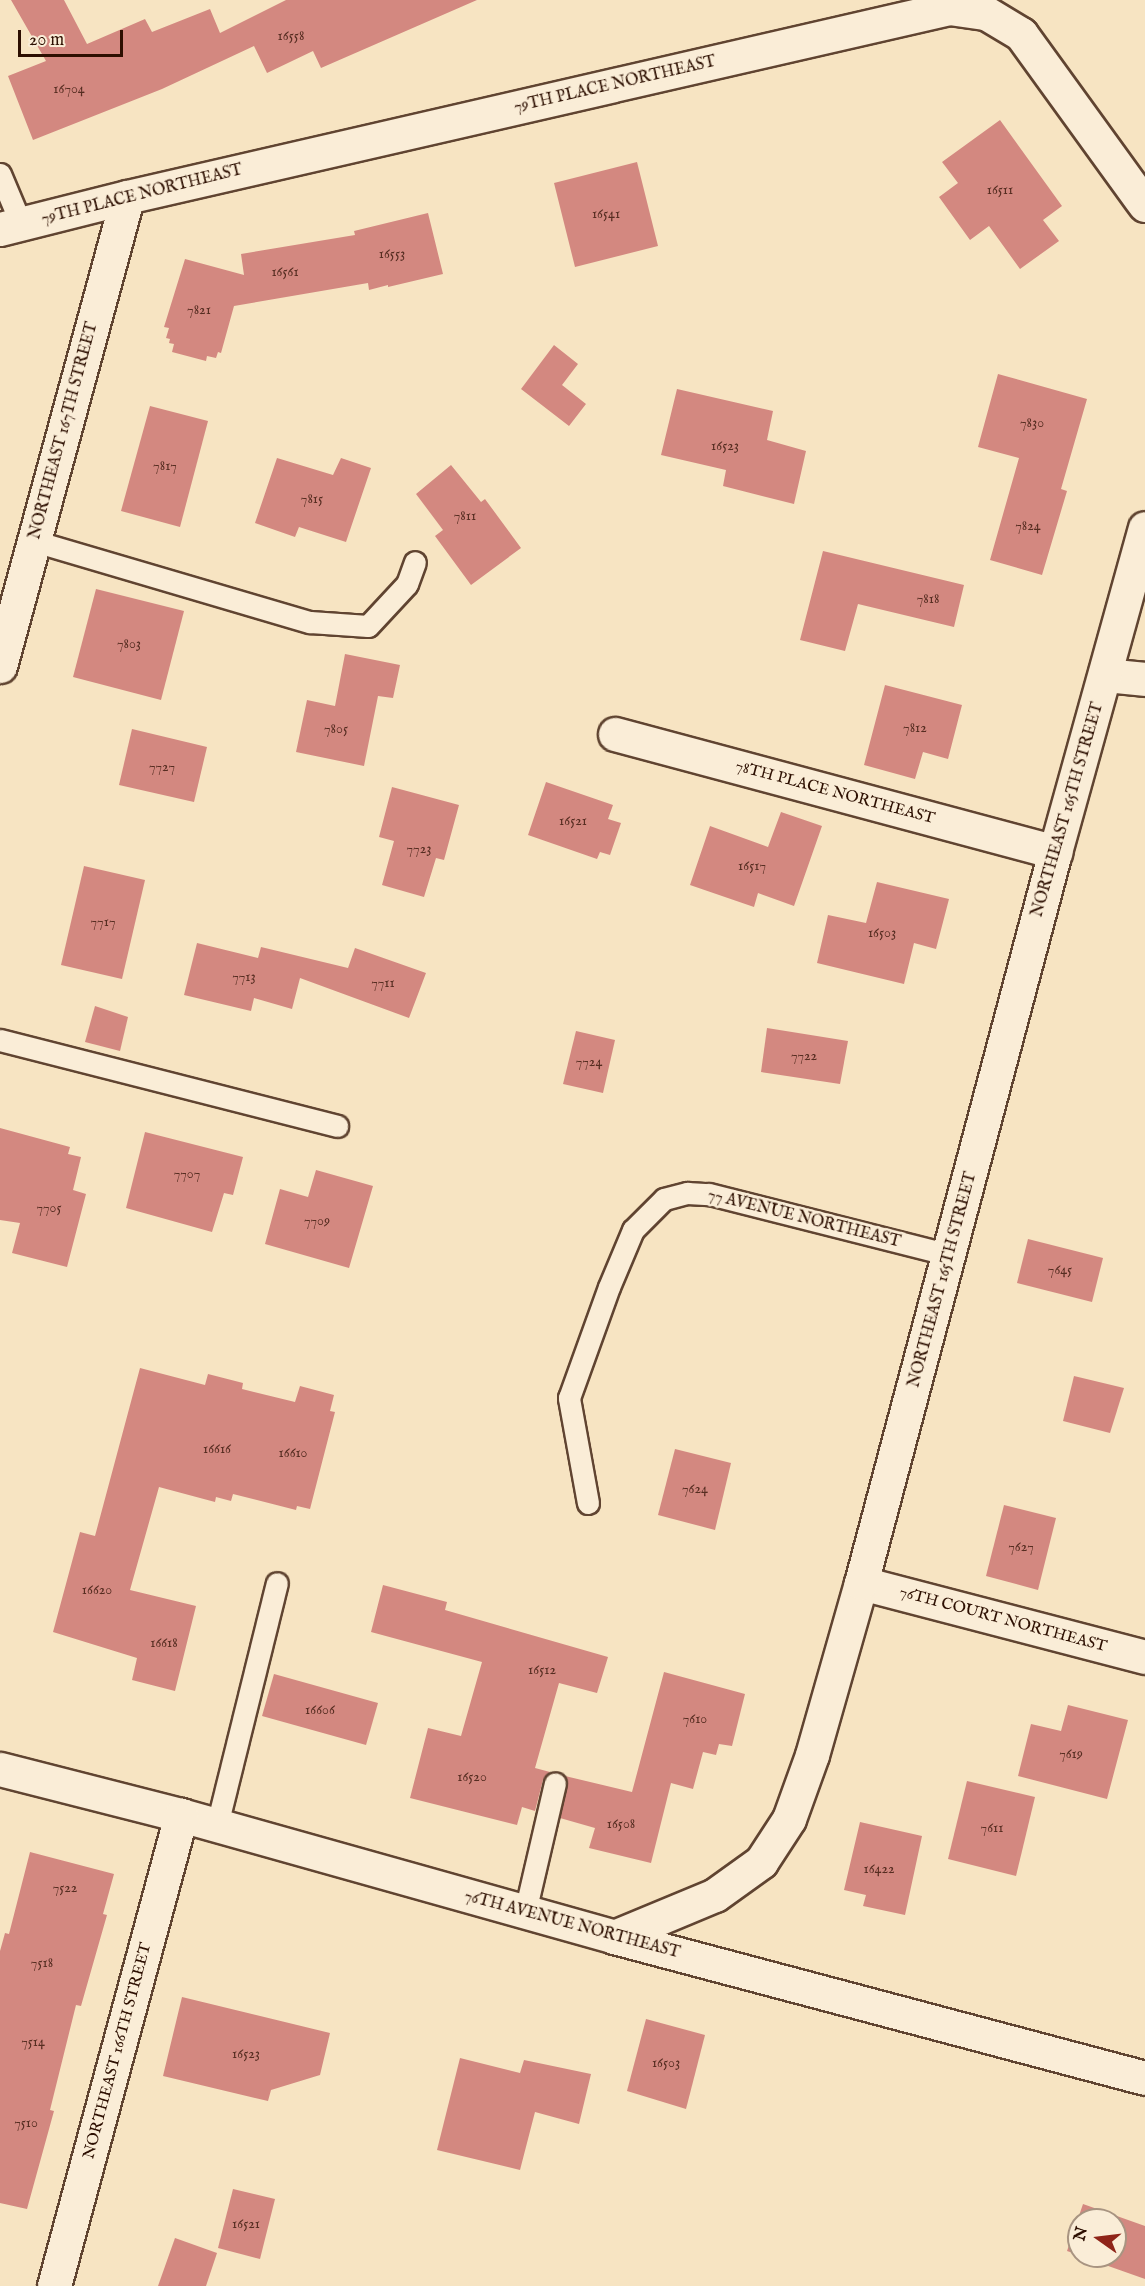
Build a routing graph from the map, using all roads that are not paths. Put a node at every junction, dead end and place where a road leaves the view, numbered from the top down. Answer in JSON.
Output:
{"nodes":[{"id":1,"x":0,"y":174,"type":"edge"},
{"id":2,"x":127,"y":196,"type":"junction"},
{"id":3,"x":1145,"y":205,"type":"edge"},
{"id":4,"x":10,"y":227,"type":"edge"},
{"id":5,"x":1145,"y":528,"type":"edge"},
{"id":6,"x":34,"y":541,"type":"junction"},
{"id":7,"x":415,"y":562,"type":"dead end"},
{"id":8,"x":0,"y":666,"type":"edge"},
{"id":9,"x":1105,"y":675,"type":"junction"},
{"id":10,"x":1145,"y":679,"type":"edge"},
{"id":11,"x":615,"y":734,"type":"dead end"},
{"id":12,"x":1055,"y":852,"type":"junction"},
{"id":13,"x":0,"y":1040,"type":"edge"},
{"id":14,"x":337,"y":1126,"type":"dead end"},
{"id":15,"x":950,"y":1255,"type":"junction"},
{"id":16,"x":588,"y":1503,"type":"dead end"},
{"id":17,"x":277,"y":1582,"type":"dead end"},
{"id":18,"x":861,"y":1583,"type":"junction"},
{"id":19,"x":1145,"y":1657,"type":"edge"},
{"id":20,"x":0,"y":1769,"type":"edge"},
{"id":21,"x":555,"y":1784,"type":"dead end"},
{"id":22,"x":182,"y":1815,"type":"junction"},
{"id":23,"x":217,"y":1825,"type":"junction"},
{"id":24,"x":525,"y":1912,"type":"junction"},
{"id":25,"x":614,"y":1937,"type":"junction"},
{"id":26,"x":1145,"y":2078,"type":"edge"},
{"id":27,"x":54,"y":2286,"type":"edge"}],
"edges":[{"from":1,"to":4,"type":"lane"},
{"from":2,"to":3,"type":"street","name":"79TH PLACE NORTHEAST"},
{"from":2,"to":4,"type":"street","name":"79TH PLACE NORTHEAST"},
{"from":2,"to":6,"type":"street","name":"NORTHEAST 167TH STREET"},
{"from":5,"to":9,"type":"street","name":"NORTHEAST 165TH STREET"},
{"from":6,"to":7,"type":"lane"},
{"from":6,"to":8,"type":"street","name":"NORTHEAST 167TH STREET"},
{"from":9,"to":10,"type":"street"},
{"from":9,"to":12,"type":"street","name":"NORTHEAST 165TH STREET"},
{"from":11,"to":12,"type":"street","name":"78TH PLACE NORTHEAST"},
{"from":12,"to":15,"type":"street","name":"NORTHEAST 165TH STREET"},
{"from":13,"to":14,"type":"lane"},
{"from":15,"to":16,"type":"lane","name":"77 AVENUE NORTHEAST"},
{"from":15,"to":18,"type":"street","name":"NORTHEAST 165TH STREET"},
{"from":17,"to":23,"type":"lane"},
{"from":18,"to":19,"type":"street","name":"76TH COURT NORTHEAST"},
{"from":18,"to":25,"type":"street","name":"NORTHEAST 165TH STREET"},
{"from":20,"to":22,"type":"street","name":"76TH AVENUE NORTHEAST"},
{"from":21,"to":24,"type":"lane"},
{"from":22,"to":23,"type":"street","name":"76TH AVENUE NORTHEAST"},
{"from":22,"to":27,"type":"street","name":"NORTHEAST 166TH STREET"},
{"from":23,"to":24,"type":"street","name":"76TH AVENUE NORTHEAST"},
{"from":24,"to":25,"type":"street","name":"76TH AVENUE NORTHEAST"},
{"from":25,"to":26,"type":"street","name":"76TH AVENUE NORTHEAST"}]}
